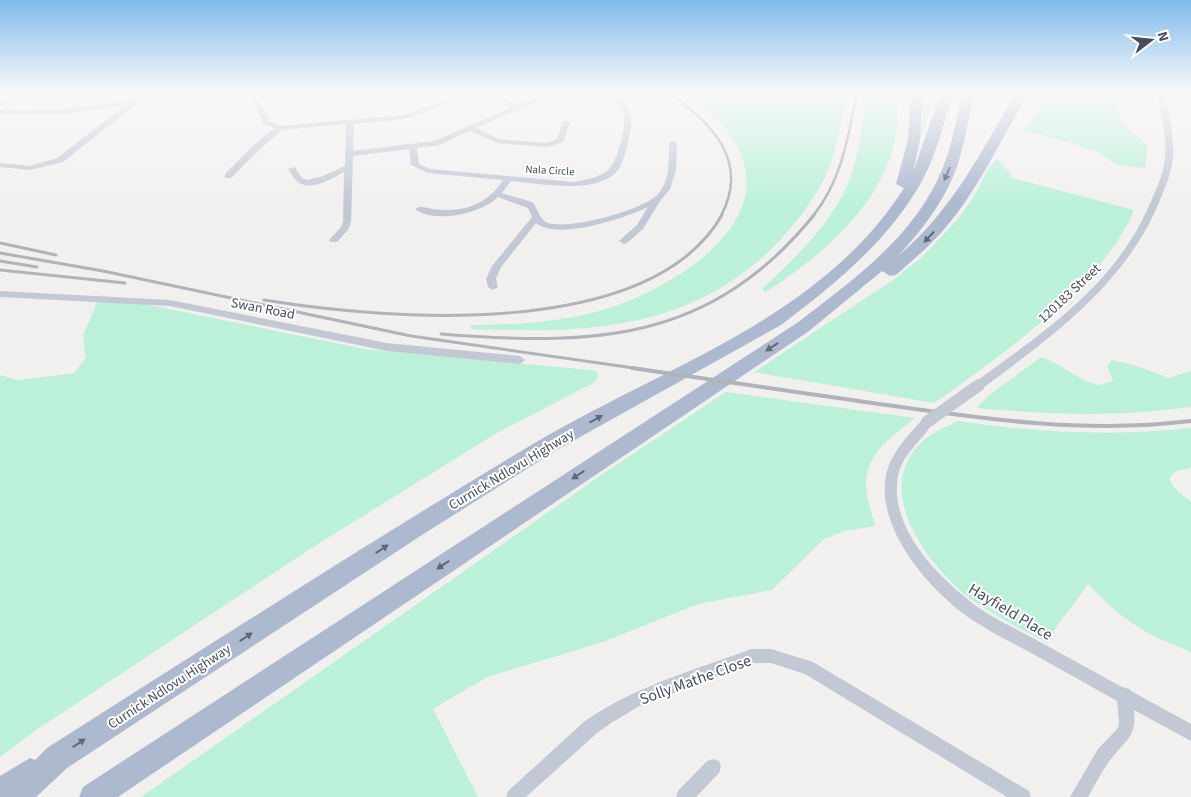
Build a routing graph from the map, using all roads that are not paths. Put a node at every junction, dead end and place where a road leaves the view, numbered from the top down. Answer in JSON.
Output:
{"nodes":[{"id":1,"x":98,"y":130,"type":"edge"},
{"id":2,"x":277,"y":130,"type":"edge"},
{"id":3,"x":350,"y":130,"type":"edge"},
{"id":4,"x":469,"y":130,"type":"edge"},
{"id":5,"x":475,"y":130,"type":"edge"},
{"id":6,"x":563,"y":130,"type":"edge"},
{"id":7,"x":625,"y":130,"type":"edge"},
{"id":8,"x":914,"y":130,"type":"edge"},
{"id":9,"x":935,"y":130,"type":"edge"},
{"id":10,"x":960,"y":130,"type":"edge"},
{"id":11,"x":1000,"y":130,"type":"edge"},
{"id":12,"x":1167,"y":130,"type":"edge"},
{"id":13,"x":673,"y":143,"type":"dead end"},
{"id":14,"x":413,"y":147,"type":"junction"},
{"id":15,"x":350,"y":154,"type":"junction"},
{"id":16,"x":0,"y":165,"type":"edge"},
{"id":17,"x":350,"y":166,"type":"junction"},
{"id":18,"x":292,"y":169,"type":"dead end"},
{"id":19,"x":228,"y":176,"type":"dead end"},
{"id":20,"x":508,"y":179,"type":"junction"},
{"id":21,"x":496,"y":194,"type":"junction"},
{"id":22,"x":657,"y":200,"type":"junction"},
{"id":23,"x":419,"y":209,"type":"dead end"},
{"id":24,"x":536,"y":218,"type":"junction"},
{"id":25,"x":878,"y":232,"type":"junction"},
{"id":26,"x":334,"y":240,"type":"dead end"},
{"id":27,"x":624,"y":241,"type":"dead end"},
{"id":28,"x":493,"y":287,"type":"dead end"},
{"id":29,"x":0,"y":294,"type":"edge"},
{"id":30,"x":803,"y":327,"type":"junction"},
{"id":31,"x":520,"y":360,"type":"dead end"},
{"id":32,"x":896,"y":459,"type":"joint"},
{"id":33,"x":1124,"y":694,"type":"junction"},
{"id":34,"x":1191,"y":733,"type":"edge"},
{"id":35,"x":57,"y":758,"type":"junction"},
{"id":36,"x":713,"y":767,"type":"dead end"},
{"id":37,"x":0,"y":793,"type":"edge"},
{"id":38,"x":16,"y":797,"type":"edge"},
{"id":39,"x":93,"y":797,"type":"edge"},
{"id":40,"x":514,"y":797,"type":"edge"},
{"id":41,"x":684,"y":797,"type":"edge"},
{"id":42,"x":1023,"y":797,"type":"edge"},
{"id":43,"x":1078,"y":797,"type":"edge"}],
"edges":[{"from":1,"to":16,"type":"street"},
{"from":2,"to":19,"type":"street"},
{"from":3,"to":15,"type":"street"},
{"from":4,"to":14,"type":"street"},
{"from":5,"to":6,"type":"street"},
{"from":7,"to":20,"type":"street","name":"Nala Circle"},
{"from":8,"to":25,"type":"main road"},
{"from":9,"to":25,"type":"main road","name":"Curnick Ndlovu Highway"},
{"from":10,"to":30,"type":"main road","one_way":true},
{"from":11,"to":30,"type":"main road","one_way":true},
{"from":12,"to":32,"type":"street","name":"120183 Street","bridge":true},
{"from":13,"to":22,"type":"street"},
{"from":14,"to":15,"type":"street"},
{"from":14,"to":20,"type":"street","name":"Nala Circle"},
{"from":15,"to":17,"type":"street"},
{"from":17,"to":18,"type":"street"},
{"from":17,"to":26,"type":"street"},
{"from":20,"to":21,"type":"street"},
{"from":21,"to":23,"type":"street"},
{"from":21,"to":24,"type":"street"},
{"from":22,"to":24,"type":"street"},
{"from":22,"to":27,"type":"street"},
{"from":24,"to":28,"type":"street"},
{"from":35,"to":25,"type":"main road","name":"Curnick Ndlovu Highway","one_way":true},
{"from":29,"to":31,"type":"street","name":"Swan Road"},
{"from":30,"to":39,"type":"main road","one_way":true},
{"from":32,"to":33,"type":"street","name":"Hayfield Place"},
{"from":33,"to":34,"type":"street","name":"Hayfield Place"},
{"from":33,"to":43,"type":"street"},
{"from":35,"to":37,"type":"main road"},
{"from":35,"to":38,"type":"main road","name":"Curnick Ndlovu Highway"},
{"from":36,"to":41,"type":"street"},
{"from":40,"to":42,"type":"street","name":"Solly Mathe Close"}]}
